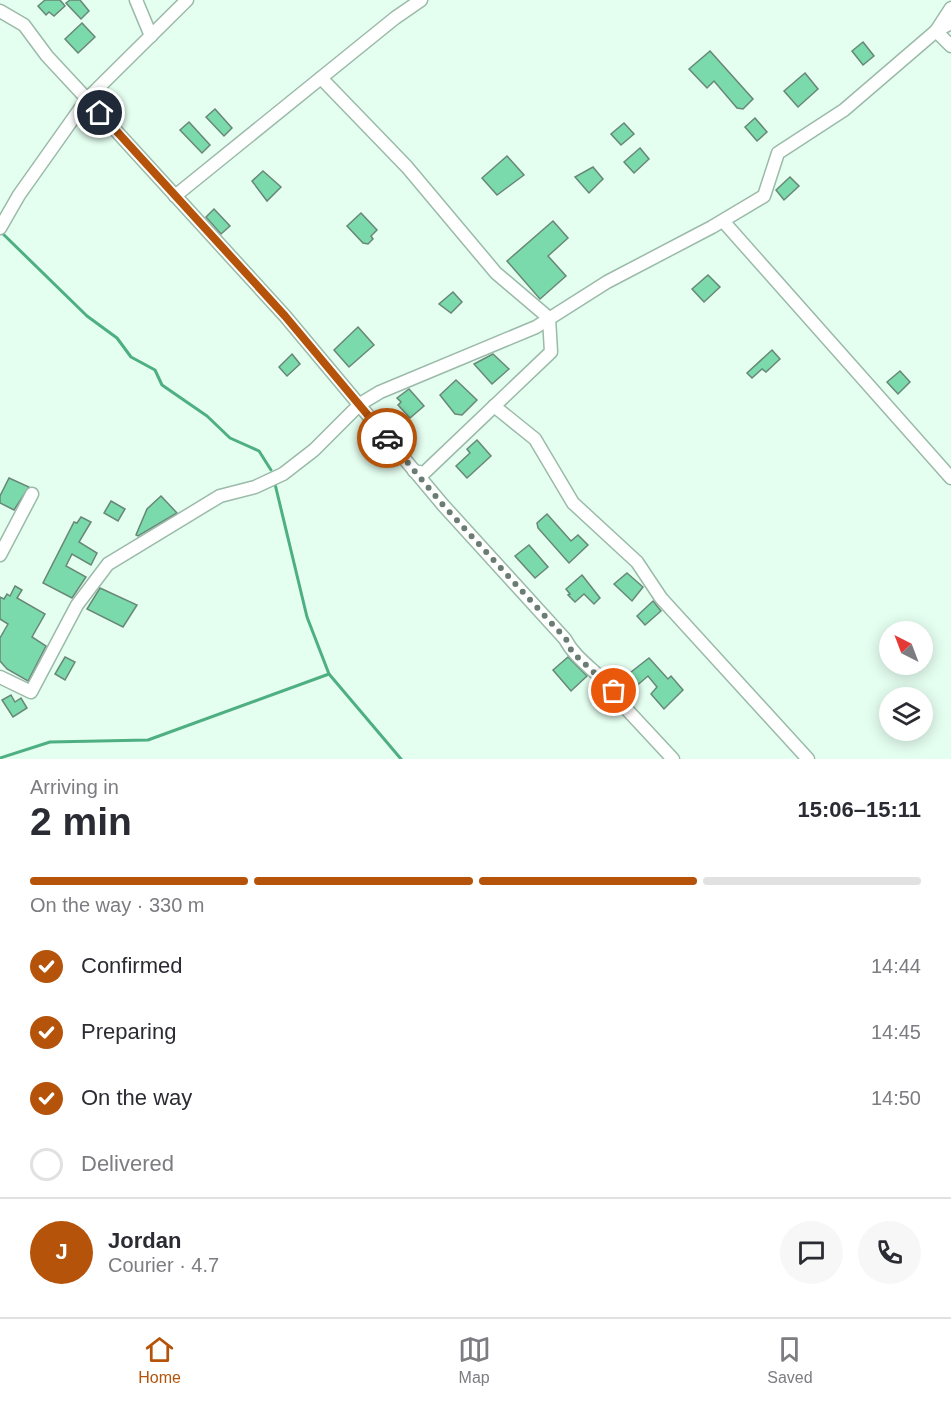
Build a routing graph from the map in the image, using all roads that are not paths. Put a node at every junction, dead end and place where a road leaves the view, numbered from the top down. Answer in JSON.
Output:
{"nodes":[{"id":1,"x":136,"y":0,"type":"edge"},
{"id":2,"x":187,"y":0,"type":"edge"},
{"id":3,"x":421,"y":0,"type":"edge"},
{"id":4,"x":951,"y":8,"type":"edge"},
{"id":5,"x":0,"y":11,"type":"edge"},
{"id":6,"x":951,"y":23,"type":"edge"},
{"id":7,"x":936,"y":31,"type":"junction"},
{"id":8,"x":151,"y":36,"type":"junction"},
{"id":9,"x":951,"y":46,"type":"edge"},
{"id":10,"x":321,"y":78,"type":"junction"},
{"id":11,"x":87,"y":99,"type":"junction"},
{"id":12,"x":175,"y":196,"type":"junction"},
{"id":13,"x":723,"y":221,"type":"junction"},
{"id":14,"x":0,"y":228,"type":"edge"},
{"id":15,"x":549,"y":318,"type":"junction"},
{"id":16,"x":360,"y":404,"type":"junction"},
{"id":17,"x":494,"y":406,"type":"junction"},
{"id":18,"x":414,"y":471,"type":"junction"},
{"id":19,"x":951,"y":478,"type":"edge"},
{"id":20,"x":32,"y":494,"type":"dead end"},
{"id":21,"x":0,"y":555,"type":"edge"},
{"id":22,"x":0,"y":677,"type":"edge"},
{"id":23,"x":673,"y":759,"type":"edge"},
{"id":24,"x":808,"y":759,"type":"edge"}],
"edges":[{"from":1,"to":8,"type":"street"},
{"from":2,"to":8,"type":"street"},
{"from":3,"to":10,"type":"street"},
{"from":4,"to":7,"type":"street"},
{"from":5,"to":11,"type":"street"},
{"from":6,"to":7,"type":"street"},
{"from":7,"to":9,"type":"street"},
{"from":7,"to":13,"type":"street"},
{"from":8,"to":11,"type":"street"},
{"from":10,"to":12,"type":"street"},
{"from":10,"to":15,"type":"street"},
{"from":11,"to":12,"type":"street"},
{"from":11,"to":14,"type":"street"},
{"from":12,"to":16,"type":"street"},
{"from":13,"to":15,"type":"street"},
{"from":13,"to":19,"type":"street"},
{"from":15,"to":16,"type":"street"},
{"from":15,"to":17,"type":"street"},
{"from":16,"to":18,"type":"street"},
{"from":16,"to":22,"type":"street"},
{"from":17,"to":18,"type":"street"},
{"from":17,"to":24,"type":"street"},
{"from":18,"to":23,"type":"street"},
{"from":20,"to":21,"type":"street"}]}
